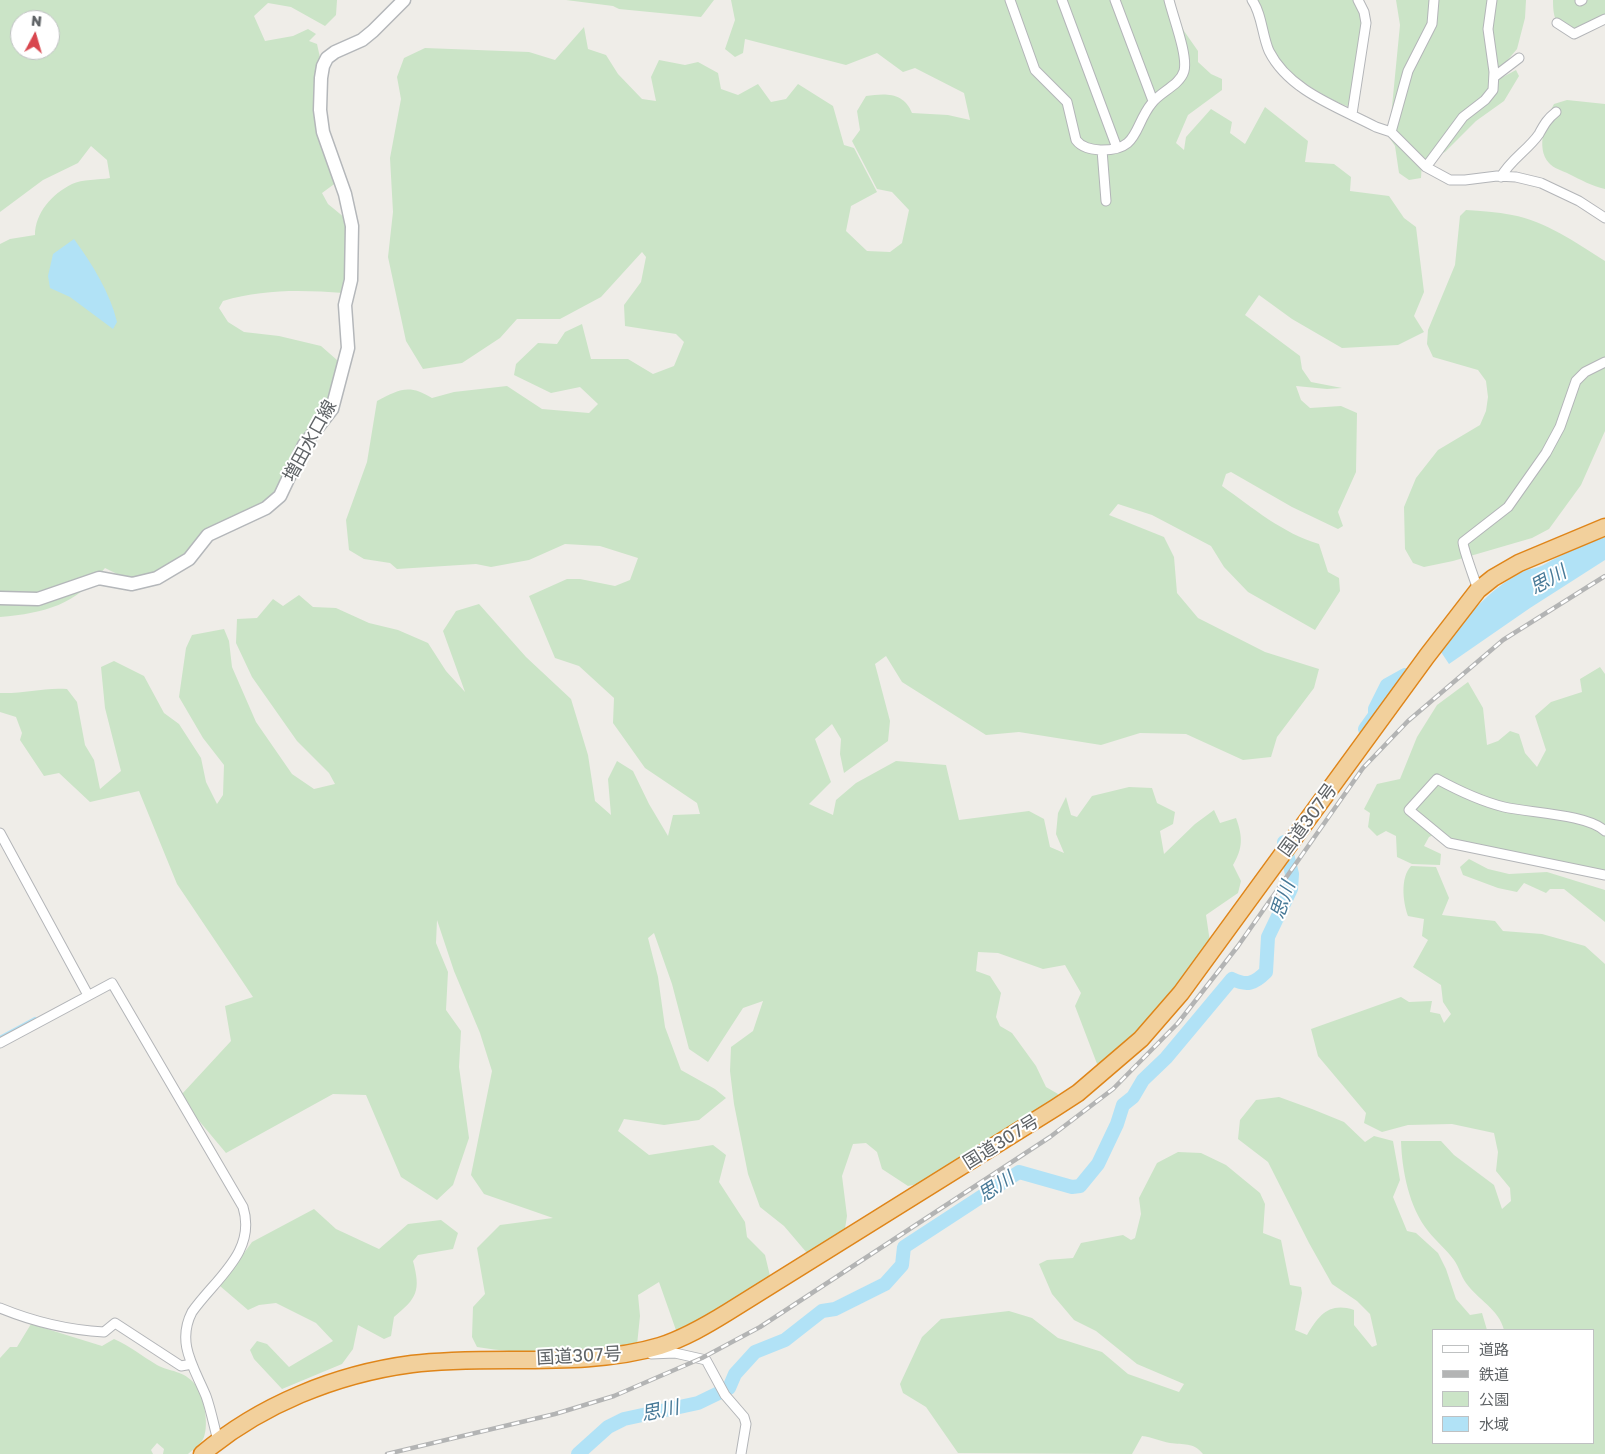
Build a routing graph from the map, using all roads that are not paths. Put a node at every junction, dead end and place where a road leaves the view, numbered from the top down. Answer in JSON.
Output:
{"nodes":[{"id":1,"x":404,"y":0,"type":"edge"},
{"id":2,"x":1010,"y":0,"type":"edge"},
{"id":3,"x":1062,"y":0,"type":"edge"},
{"id":4,"x":1115,"y":0,"type":"edge"},
{"id":5,"x":1169,"y":0,"type":"edge"},
{"id":6,"x":1252,"y":0,"type":"edge"},
{"id":7,"x":1358,"y":0,"type":"edge"},
{"id":8,"x":1434,"y":0,"type":"edge"},
{"id":9,"x":1492,"y":0,"type":"edge"},
{"id":10,"x":1605,"y":19,"type":"edge"},
{"id":11,"x":1557,"y":23,"type":"dead end"},
{"id":12,"x":1519,"y":58,"type":"dead end"},
{"id":13,"x":1494,"y":77,"type":"junction"},
{"id":14,"x":1153,"y":101,"type":"junction"},
{"id":15,"x":1556,"y":112,"type":"dead end"},
{"id":16,"x":1352,"y":114,"type":"junction"},
{"id":17,"x":1391,"y":132,"type":"junction"},
{"id":18,"x":1116,"y":148,"type":"junction"},
{"id":19,"x":1102,"y":150,"type":"junction"},
{"id":20,"x":1426,"y":168,"type":"junction"},
{"id":21,"x":1501,"y":177,"type":"junction"},
{"id":22,"x":1106,"y":201,"type":"dead end"},
{"id":23,"x":1605,"y":218,"type":"edge"},
{"id":24,"x":1605,"y":362,"type":"edge"},
{"id":25,"x":1605,"y":527,"type":"edge"},
{"id":26,"x":1478,"y":590,"type":"junction"},
{"id":27,"x":0,"y":598,"type":"edge"},
{"id":28,"x":1605,"y":831,"type":"edge"},
{"id":29,"x":0,"y":833,"type":"edge"},
{"id":30,"x":1605,"y":875,"type":"edge"},
{"id":31,"x":88,"y":995,"type":"junction"},
{"id":32,"x":0,"y":1043,"type":"edge"},
{"id":33,"x":0,"y":1308,"type":"edge"},
{"id":34,"x":644,"y":1350,"type":"junction"},
{"id":35,"x":192,"y":1364,"type":"junction"},
{"id":36,"x":218,"y":1441,"type":"junction"},
{"id":37,"x":202,"y":1454,"type":"edge"},
{"id":38,"x":741,"y":1454,"type":"edge"}],
"edges":[{"from":1,"to":27,"type":"main road","name":"増田水口線"},
{"from":2,"to":19,"type":"street"},
{"from":3,"to":18,"type":"street"},
{"from":4,"to":14,"type":"street"},
{"from":5,"to":14,"type":"street"},
{"from":6,"to":16,"type":"street"},
{"from":7,"to":16,"type":"street"},
{"from":8,"to":17,"type":"street"},
{"from":9,"to":13,"type":"street"},
{"from":10,"to":11,"type":"street"},
{"from":12,"to":13,"type":"street"},
{"from":13,"to":20,"type":"street"},
{"from":14,"to":18,"type":"street"},
{"from":15,"to":21,"type":"street"},
{"from":16,"to":17,"type":"street"},
{"from":17,"to":20,"type":"street"},
{"from":18,"to":19,"type":"street"},
{"from":19,"to":22,"type":"street"},
{"from":20,"to":21,"type":"street"},
{"from":21,"to":23,"type":"street"},
{"from":24,"to":26,"type":"street"},
{"from":25,"to":26,"type":"highway","name":"国道307号"},
{"from":26,"to":34,"type":"highway","name":"国道307号"},
{"from":28,"to":30,"type":"street"},
{"from":29,"to":31,"type":"street"},
{"from":31,"to":32,"type":"street"},
{"from":31,"to":35,"type":"street"},
{"from":33,"to":35,"type":"street"},
{"from":34,"to":36,"type":"highway","name":"国道307号"},
{"from":34,"to":38,"type":"street"},
{"from":35,"to":36,"type":"street"},
{"from":36,"to":37,"type":"highway","name":"国道307号"}]}
